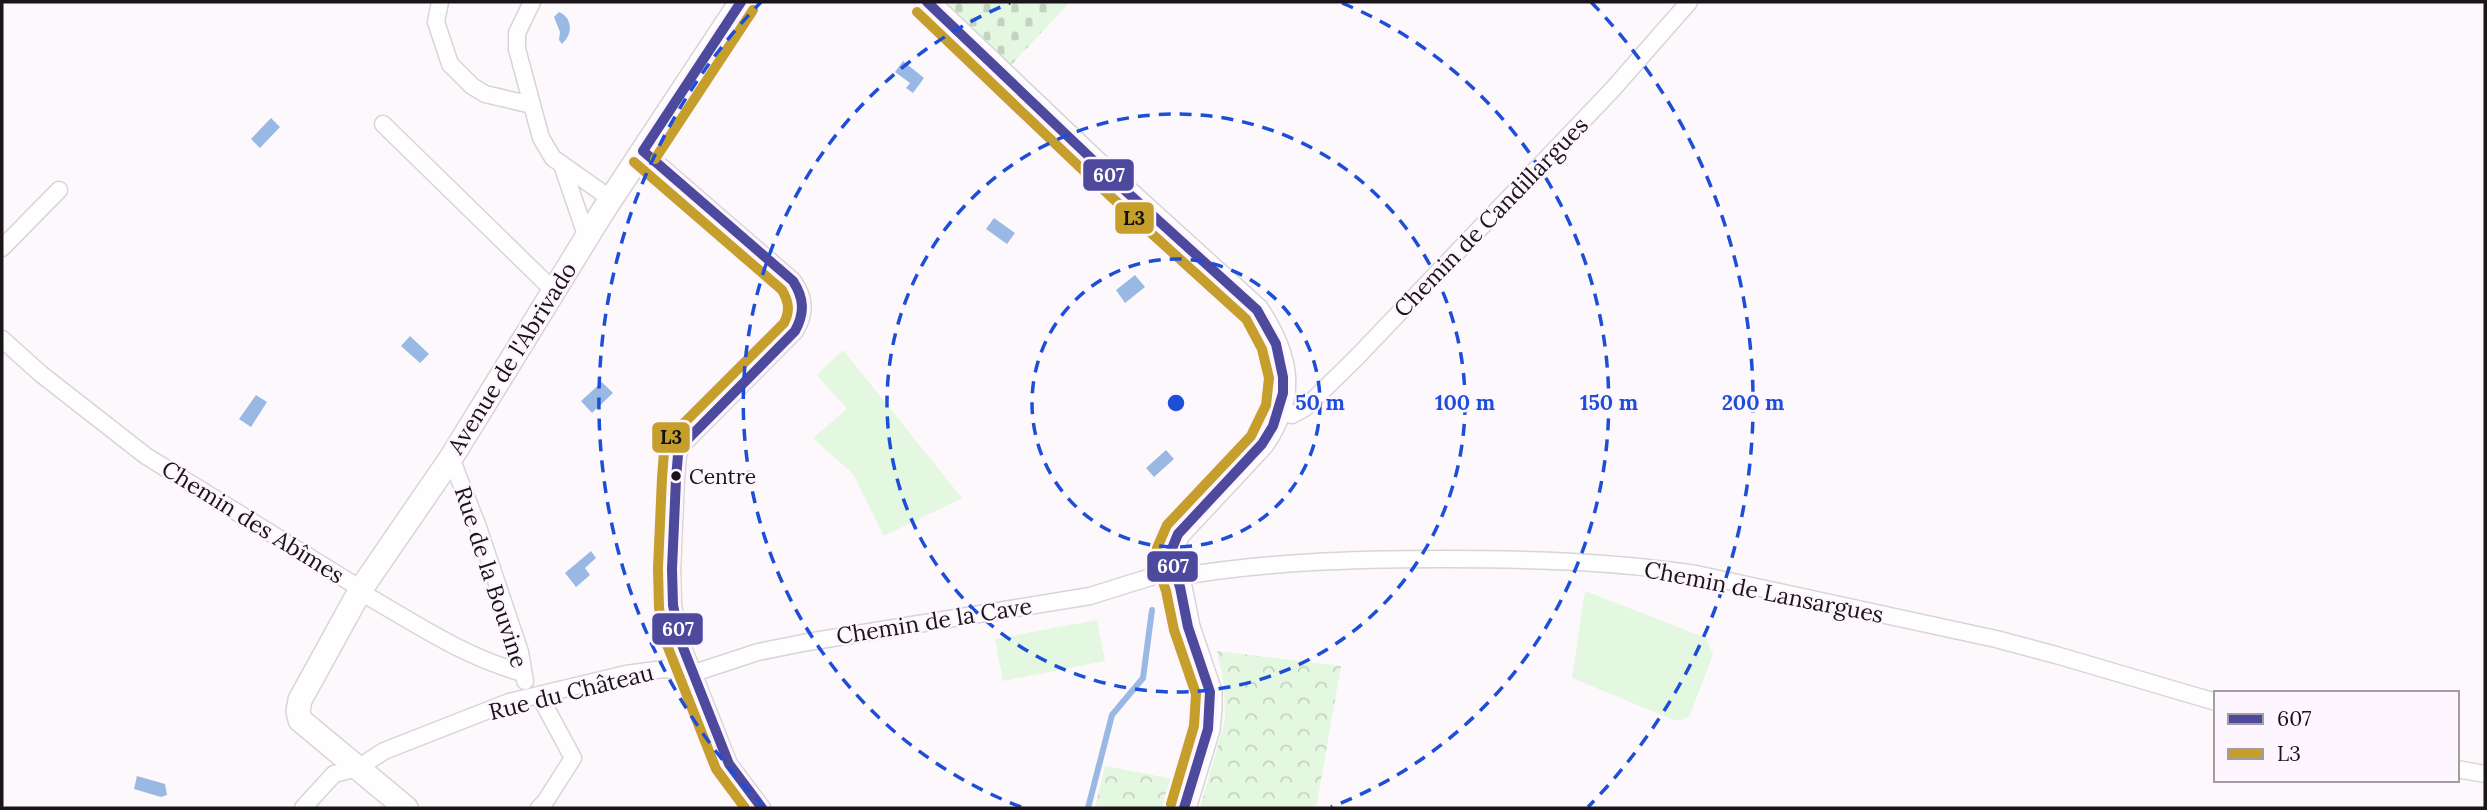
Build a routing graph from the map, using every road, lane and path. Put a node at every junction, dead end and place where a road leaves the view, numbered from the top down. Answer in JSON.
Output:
{"nodes":[{"id":1,"x":440,"y":2,"type":"edge"},
{"id":2,"x":532,"y":2,"type":"edge"},
{"id":3,"x":741,"y":2,"type":"edge"},
{"id":4,"x":926,"y":2,"type":"edge"},
{"id":5,"x":1689,"y":2,"type":"edge"},
{"id":6,"x":532,"y":106,"type":"junction"},
{"id":7,"x":383,"y":124,"type":"dead end"},
{"id":8,"x":643,"y":151,"type":"junction"},
{"id":9,"x":562,"y":165,"type":"junction"},
{"id":10,"x":59,"y":190,"type":"dead end"},
{"id":11,"x":611,"y":199,"type":"junction"},
{"id":12,"x":587,"y":238,"type":"junction"},
{"id":13,"x":2,"y":248,"type":"edge"},
{"id":14,"x":554,"y":291,"type":"junction"},
{"id":15,"x":2,"y":339,"type":"edge"},
{"id":16,"x":1281,"y":411,"type":"junction"},
{"id":17,"x":451,"y":458,"type":"junction"},
{"id":18,"x":1176,"y":574,"type":"junction"},
{"id":19,"x":360,"y":589,"type":"junction"},
{"id":20,"x":694,"y":673,"type":"junction"},
{"id":21,"x":523,"y":674,"type":"junction"},
{"id":22,"x":534,"y":696,"type":"junction"},
{"id":23,"x":2214,"y":701,"type":"edge"},
{"id":24,"x":365,"y":763,"type":"junction"},
{"id":25,"x":2459,"y":769,"type":"edge"},
{"id":26,"x":2485,"y":774,"type":"edge"},
{"id":27,"x":546,"y":806,"type":"edge"},
{"id":28,"x":303,"y":808,"type":"edge"},
{"id":29,"x":406,"y":808,"type":"edge"},
{"id":30,"x":762,"y":808,"type":"edge"},
{"id":31,"x":1184,"y":808,"type":"edge"}],
"edges":[{"from":1,"to":6,"type":"street"},
{"from":2,"to":6,"type":"street"},
{"from":3,"to":8,"type":"street","name":"Avenue de l'Abrivado"},
{"from":4,"to":16,"type":"street"},
{"from":5,"to":16,"type":"street","name":"Chemin de Candillargues"},
{"from":6,"to":9,"type":"street"},
{"from":7,"to":14,"type":"street"},
{"from":8,"to":11,"type":"street","name":"Avenue de l'Abrivado"},
{"from":8,"to":20,"type":"street"},
{"from":9,"to":11,"type":"street"},
{"from":9,"to":12,"type":"street"},
{"from":10,"to":13,"type":"street"},
{"from":11,"to":12,"type":"street","name":"Avenue de l'Abrivado"},
{"from":12,"to":14,"type":"street","name":"Avenue de l'Abrivado"},
{"from":14,"to":17,"type":"street","name":"Avenue de l'Abrivado"},
{"from":15,"to":19,"type":"street","name":"Chemin des Abîmes"},
{"from":16,"to":18,"type":"street"},
{"from":17,"to":19,"type":"street","name":"Avenue de l'Abrivado"},
{"from":17,"to":21,"type":"street","name":"Rue de la Bouvine"},
{"from":18,"to":20,"type":"street","name":"Chemin de la Cave"},
{"from":18,"to":23,"type":"street","name":"Chemin de Lansargues"},
{"from":18,"to":31,"type":"street"},
{"from":19,"to":21,"type":"street","name":"Chemin des Abîmes"},
{"from":19,"to":24,"type":"street","name":"Avenue de l'Abrivado"},
{"from":20,"to":22,"type":"street","name":"Rue du Château"},
{"from":20,"to":30,"type":"street"},
{"from":21,"to":22,"type":"street","name":"Rue de la Bouvine"},
{"from":22,"to":24,"type":"street","name":"Rue du Château"},
{"from":22,"to":27,"type":"street","name":"Rue de la Bouvine"},
{"from":24,"to":28,"type":"street","name":"Rue du Château"},
{"from":24,"to":29,"type":"street"},
{"from":25,"to":26,"type":"street"}]}
